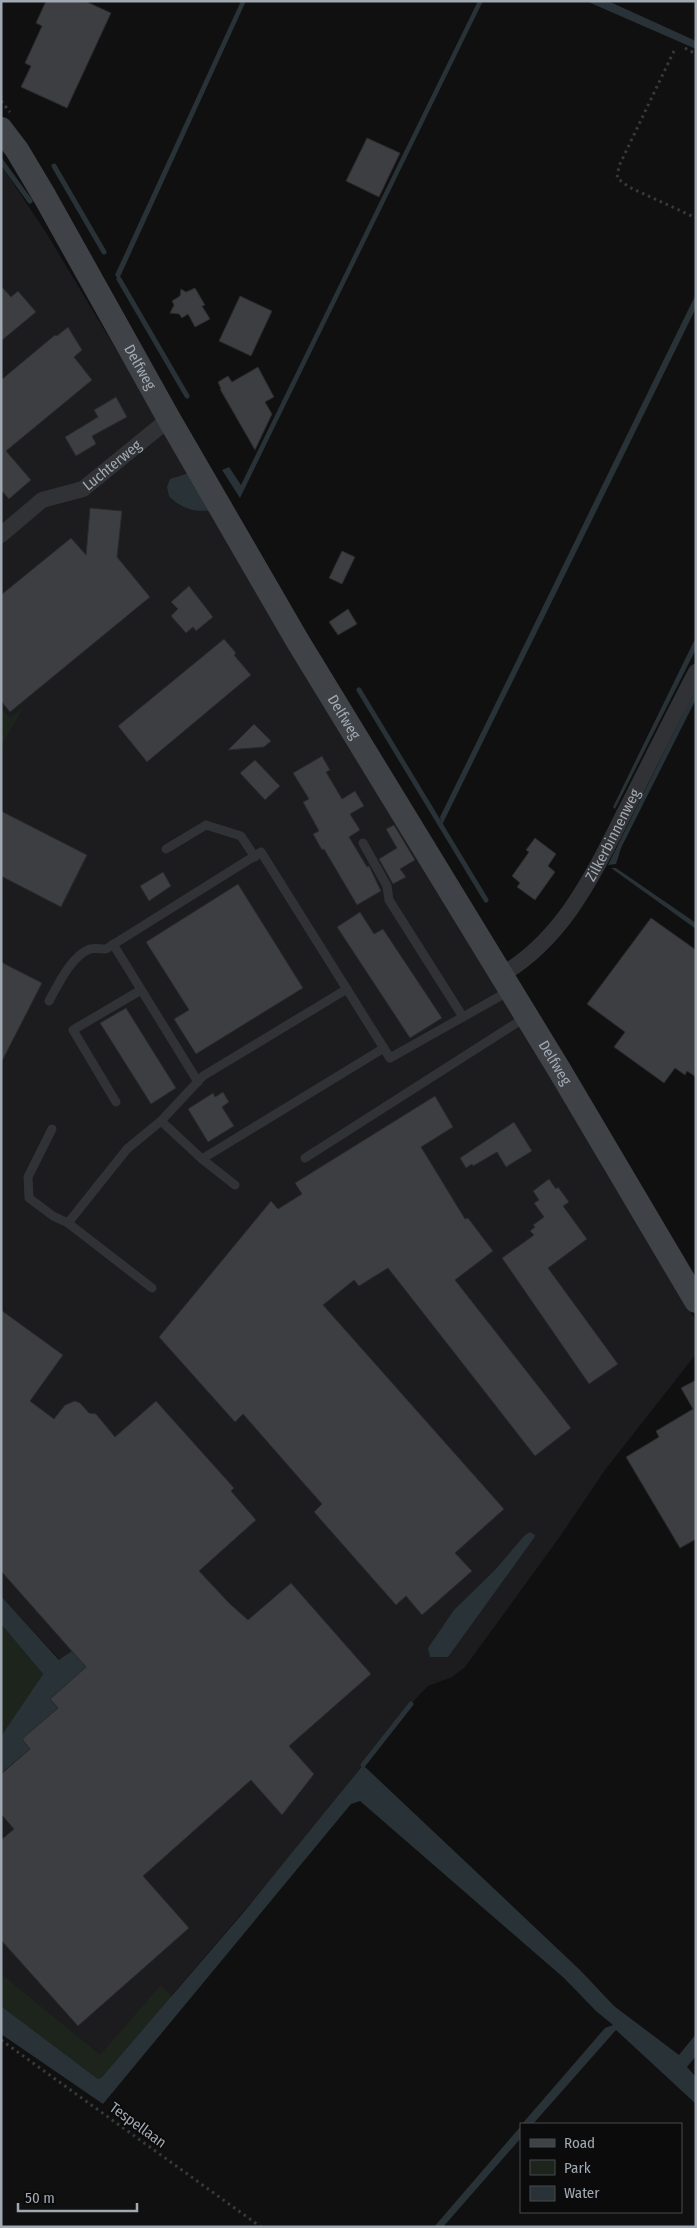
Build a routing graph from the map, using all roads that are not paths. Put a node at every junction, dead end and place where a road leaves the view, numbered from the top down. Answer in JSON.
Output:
{"nodes":[{"id":1,"x":1,"y":129,"type":"edge"},
{"id":2,"x":169,"y":419,"type":"junction"},
{"id":3,"x":1,"y":534,"type":"edge"},
{"id":4,"x":696,"y":672,"type":"edge"},
{"id":5,"x":363,"y":843,"type":"dead end"},
{"id":6,"x":166,"y":849,"type":"dead end"},
{"id":7,"x":255,"y":856,"type":"junction"},
{"id":8,"x":113,"y":944,"type":"junction"},
{"id":9,"x":506,"y":982,"type":"junction"},
{"id":10,"x":347,"y":988,"type":"junction"},
{"id":11,"x":141,"y":990,"type":"junction"},
{"id":12,"x":49,"y":1001,"type":"dead end"},
{"id":13,"x":463,"y":1017,"type":"junction"},
{"id":14,"x":527,"y":1017,"type":"junction"},
{"id":15,"x":384,"y":1048,"type":"junction"},
{"id":16,"x":198,"y":1082,"type":"junction"},
{"id":17,"x":116,"y":1102,"type":"dead end"},
{"id":18,"x":161,"y":1121,"type":"junction"},
{"id":19,"x":52,"y":1129,"type":"dead end"},
{"id":20,"x":305,"y":1158,"type":"dead end"},
{"id":21,"x":202,"y":1159,"type":"junction"},
{"id":22,"x":235,"y":1185,"type":"dead end"},
{"id":23,"x":68,"y":1223,"type":"junction"},
{"id":24,"x":152,"y":1288,"type":"dead end"},
{"id":25,"x":696,"y":1301,"type":"edge"}],
"edges":[{"from":1,"to":2,"type":"main road","name":"Delfweg"},
{"from":2,"to":3,"type":"street","name":"Luchterweg"},
{"from":2,"to":9,"type":"main road","name":"Delfweg"},
{"from":4,"to":9,"type":"street","name":"Zilkerbinnenweg"},
{"from":5,"to":13,"type":"lane"},
{"from":6,"to":7,"type":"lane"},
{"from":7,"to":8,"type":"lane"},
{"from":7,"to":10,"type":"lane"},
{"from":8,"to":11,"type":"lane"},
{"from":8,"to":12,"type":"lane"},
{"from":9,"to":13,"type":"lane"},
{"from":9,"to":14,"type":"main road","name":"Delfweg"},
{"from":10,"to":15,"type":"lane"},
{"from":10,"to":16,"type":"lane"},
{"from":11,"to":16,"type":"lane"},
{"from":11,"to":17,"type":"lane"},
{"from":13,"to":15,"type":"lane"},
{"from":14,"to":20,"type":"lane"},
{"from":14,"to":25,"type":"main road","name":"Delfweg"},
{"from":15,"to":21,"type":"lane"},
{"from":16,"to":18,"type":"lane"},
{"from":18,"to":21,"type":"lane"},
{"from":18,"to":23,"type":"lane"},
{"from":19,"to":23,"type":"lane"},
{"from":21,"to":22,"type":"lane"},
{"from":23,"to":24,"type":"lane"}]}
